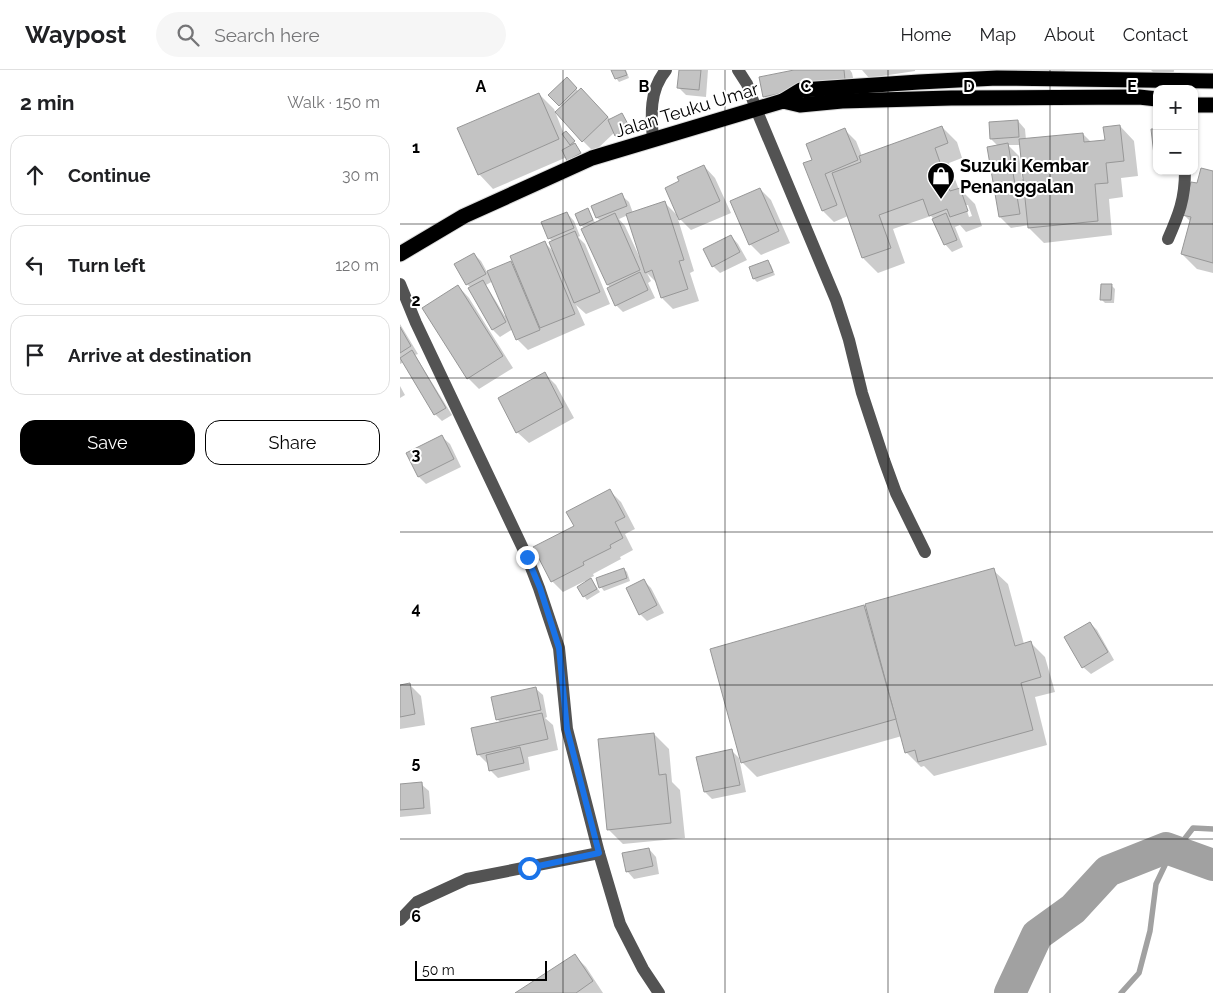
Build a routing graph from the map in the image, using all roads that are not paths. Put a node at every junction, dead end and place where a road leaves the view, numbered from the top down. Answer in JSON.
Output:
{"nodes":[{"id":1,"x":666,"y":70,"type":"edge"},
{"id":2,"x":738,"y":70,"type":"edge"},
{"id":3,"x":997,"y":74,"type":"edge"},
{"id":4,"x":1213,"y":81,"type":"edge"},
{"id":5,"x":1153,"y":99,"type":"edge"},
{"id":6,"x":783,"y":101,"type":"junction"},
{"id":7,"x":1198,"y":104,"type":"edge"},
{"id":8,"x":1213,"y":105,"type":"edge"},
{"id":9,"x":756,"y":109,"type":"junction"},
{"id":10,"x":653,"y":140,"type":"junction"},
{"id":11,"x":1185,"y":175,"type":"edge"},
{"id":12,"x":1168,"y":239,"type":"dead end"},
{"id":13,"x":400,"y":254,"type":"edge"},
{"id":14,"x":400,"y":284,"type":"edge"},
{"id":15,"x":925,"y":552,"type":"dead end"},
{"id":16,"x":599,"y":853,"type":"junction"},
{"id":17,"x":400,"y":920,"type":"edge"},
{"id":18,"x":659,"y":993,"type":"edge"}],
"edges":[{"from":1,"to":10,"type":"street"},
{"from":2,"to":9,"type":"street"},
{"from":3,"to":4,"type":"highway"},
{"from":3,"to":6,"type":"highway"},
{"from":5,"to":6,"type":"highway","name":"Jalan Teuku Umar"},
{"from":6,"to":9,"type":"highway","name":"Jalan Teuku Umar"},
{"from":7,"to":8,"type":"highway"},
{"from":9,"to":10,"type":"highway","name":"Jalan Teuku Umar"},
{"from":9,"to":15,"type":"street"},
{"from":10,"to":13,"type":"highway","name":"Jalan Teuku Umar"},
{"from":11,"to":12,"type":"street"},
{"from":14,"to":16,"type":"street"},
{"from":16,"to":17,"type":"street"},
{"from":16,"to":18,"type":"street"}]}
